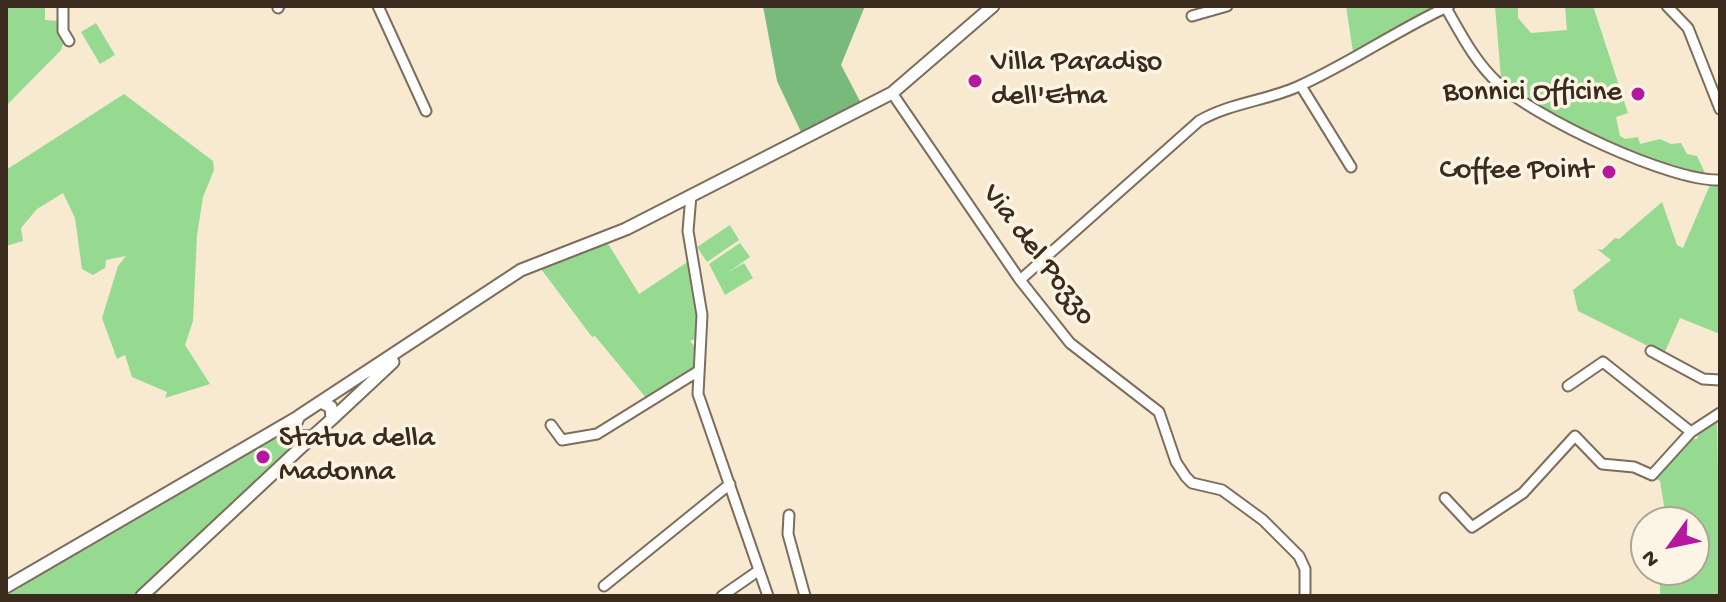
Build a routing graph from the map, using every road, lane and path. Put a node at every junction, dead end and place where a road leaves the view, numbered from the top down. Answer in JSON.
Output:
{"nodes":[{"id":1,"x":63,"y":6,"type":"edge"},
{"id":2,"x":378,"y":6,"type":"edge"},
{"id":3,"x":993,"y":6,"type":"edge"},
{"id":4,"x":1227,"y":6,"type":"edge"},
{"id":5,"x":1667,"y":6,"type":"edge"},
{"id":6,"x":1448,"y":7,"type":"edge"},
{"id":7,"x":1197,"y":12,"type":"edge"},
{"id":8,"x":69,"y":41,"type":"dead end"},
{"id":9,"x":1301,"y":86,"type":"junction"},
{"id":10,"x":892,"y":93,"type":"junction"},
{"id":11,"x":1720,"y":109,"type":"edge"},
{"id":12,"x":426,"y":111,"type":"dead end"},
{"id":13,"x":1351,"y":167,"type":"dead end"},
{"id":14,"x":1720,"y":180,"type":"edge"},
{"id":15,"x":691,"y":195,"type":"junction"},
{"id":16,"x":533,"y":265,"type":"junction"},
{"id":17,"x":1020,"y":280,"type":"junction"},
{"id":18,"x":1651,"y":351,"type":"dead end"},
{"id":19,"x":697,"y":372,"type":"junction"},
{"id":20,"x":1720,"y":380,"type":"edge"},
{"id":21,"x":1568,"y":386,"type":"dead end"},
{"id":22,"x":323,"y":403,"type":"junction"},
{"id":23,"x":1720,"y":413,"type":"edge"},
{"id":24,"x":299,"y":416,"type":"junction"},
{"id":25,"x":332,"y":419,"type":"junction"},
{"id":26,"x":551,"y":425,"type":"dead end"},
{"id":27,"x":1691,"y":432,"type":"junction"},
{"id":28,"x":296,"y":433,"type":"junction"},
{"id":29,"x":312,"y":437,"type":"junction"},
{"id":30,"x":256,"y":442,"type":"junction"},
{"id":31,"x":274,"y":472,"type":"junction"},
{"id":32,"x":730,"y":484,"type":"junction"},
{"id":33,"x":1445,"y":498,"type":"dead end"},
{"id":34,"x":789,"y":515,"type":"dead end"},
{"id":35,"x":758,"y":571,"type":"junction"},
{"id":36,"x":604,"y":586,"type":"dead end"},
{"id":37,"x":6,"y":587,"type":"edge"},
{"id":38,"x":142,"y":596,"type":"edge"},
{"id":39,"x":722,"y":596,"type":"edge"},
{"id":40,"x":768,"y":596,"type":"edge"},
{"id":41,"x":805,"y":596,"type":"edge"},
{"id":42,"x":1305,"y":596,"type":"edge"}],
"edges":[{"from":1,"to":8,"type":"street"},
{"from":2,"to":12,"type":"street"},
{"from":3,"to":10,"type":"main road"},
{"from":4,"to":7,"type":"street"},
{"from":5,"to":11,"type":"street"},
{"from":6,"to":9,"type":"street"},
{"from":6,"to":14,"type":"street"},
{"from":9,"to":13,"type":"street"},
{"from":9,"to":17,"type":"street"},
{"from":10,"to":15,"type":"main road"},
{"from":10,"to":17,"type":"street","name":"Via del Pozzo"},
{"from":15,"to":16,"type":"main road"},
{"from":15,"to":19,"type":"street"},
{"from":16,"to":22,"type":"main road"},
{"from":16,"to":25,"type":"main road"},
{"from":17,"to":42,"type":"street","name":"Via del Pozzo"},
{"from":18,"to":20,"type":"street"},
{"from":19,"to":26,"type":"street"},
{"from":19,"to":32,"type":"street"},
{"from":21,"to":27,"type":"street"},
{"from":22,"to":24,"type":"main road"},
{"from":22,"to":25,"type":"main road"},
{"from":23,"to":27,"type":"street"},
{"from":24,"to":28,"type":"main road"},
{"from":24,"to":30,"type":"main road"},
{"from":25,"to":29,"type":"main road"},
{"from":27,"to":33,"type":"street"},
{"from":28,"to":29,"type":"main road"},
{"from":28,"to":30,"type":"main road"},
{"from":28,"to":31,"type":"main road"},
{"from":29,"to":31,"type":"main road"},
{"from":30,"to":37,"type":"main road"},
{"from":31,"to":38,"type":"main road"},
{"from":32,"to":35,"type":"street"},
{"from":32,"to":36,"type":"street"},
{"from":34,"to":41,"type":"street"},
{"from":35,"to":39,"type":"street"},
{"from":35,"to":40,"type":"street"}]}
